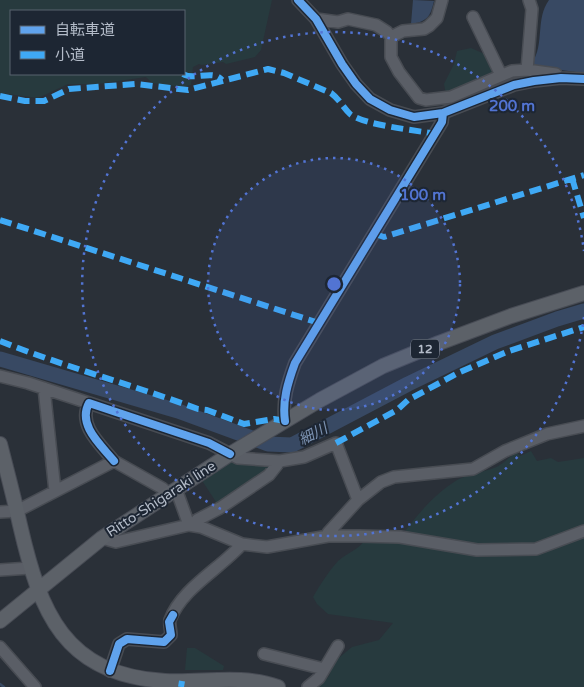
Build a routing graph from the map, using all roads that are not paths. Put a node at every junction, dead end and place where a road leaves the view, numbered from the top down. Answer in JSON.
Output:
{"nodes":[{"id":1,"x":298,"y":0,"type":"edge"},
{"id":2,"x":442,"y":0,"type":"edge"},
{"id":3,"x":529,"y":0,"type":"edge"},
{"id":4,"x":473,"y":17,"type":"dead end"},
{"id":5,"x":316,"y":19,"type":"junction"},
{"id":6,"x":391,"y":37,"type":"junction"},
{"id":7,"x":527,"y":70,"type":"junction"},
{"id":8,"x":501,"y":75,"type":"junction"},
{"id":9,"x":561,"y":78,"type":"junction"},
{"id":10,"x":584,"y":79,"type":"edge"},
{"id":11,"x":443,"y":113,"type":"junction"},
{"id":12,"x":584,"y":293,"type":"edge"},
{"id":13,"x":0,"y":376,"type":"edge"},
{"id":14,"x":44,"y":388,"type":"junction"},
{"id":15,"x":89,"y":403,"type":"junction"},
{"id":16,"x":280,"y":424,"type":"junction"},
{"id":17,"x":584,"y":426,"type":"edge"},
{"id":18,"x":0,"y":444,"type":"edge"},
{"id":19,"x":233,"y":452,"type":"junction"},
{"id":20,"x":114,"y":461,"type":"junction"},
{"id":21,"x":280,"y":461,"type":"junction"},
{"id":22,"x":55,"y":490,"type":"junction"},
{"id":23,"x":173,"y":491,"type":"junction"},
{"id":24,"x":358,"y":500,"type":"junction"},
{"id":25,"x":17,"y":511,"type":"junction"},
{"id":26,"x":0,"y":512,"type":"edge"},
{"id":27,"x":192,"y":525,"type":"junction"},
{"id":28,"x":584,"y":531,"type":"edge"},
{"id":29,"x":328,"y":536,"type":"junction"},
{"id":30,"x":102,"y":538,"type":"junction"},
{"id":31,"x":242,"y":544,"type":"junction"},
{"id":32,"x":30,"y":568,"type":"junction"},
{"id":33,"x":0,"y":570,"type":"edge"},
{"id":34,"x":38,"y":589,"type":"junction"},
{"id":35,"x":0,"y":621,"type":"edge"},
{"id":36,"x":338,"y":646,"type":"dead end"},
{"id":37,"x":0,"y":647,"type":"edge"},
{"id":38,"x":264,"y":654,"type":"dead end"},
{"id":39,"x":324,"y":669,"type":"junction"},
{"id":40,"x":110,"y":671,"type":"junction"},
{"id":41,"x":154,"y":683,"type":"edge"},
{"id":42,"x":35,"y":687,"type":"edge"},
{"id":43,"x":278,"y":687,"type":"edge"},
{"id":44,"x":308,"y":687,"type":"edge"}],
"edges":[{"from":1,"to":5,"type":"street"},
{"from":2,"to":6,"type":"street"},
{"from":3,"to":7,"type":"street"},
{"from":4,"to":8,"type":"street"},
{"from":5,"to":6,"type":"street"},
{"from":5,"to":11,"type":"street"},
{"from":6,"to":8,"type":"street"},
{"from":7,"to":8,"type":"street"},
{"from":7,"to":9,"type":"street"},
{"from":9,"to":10,"type":"street"},
{"from":9,"to":11,"type":"street"},
{"from":11,"to":16,"type":"street"},
{"from":12,"to":16,"type":"main road","name":"Ritto-Shigaraki line","number":"12"},
{"from":13,"to":14,"type":"street"},
{"from":14,"to":15,"type":"street"},
{"from":14,"to":22,"type":"street"},
{"from":15,"to":19,"type":"street"},
{"from":15,"to":20,"type":"street"},
{"from":16,"to":19,"type":"main road","name":"Ritto-Shigaraki line","number":"12"},
{"from":17,"to":24,"type":"street"},
{"from":18,"to":25,"type":"main road"},
{"from":19,"to":21,"type":"street"},
{"from":19,"to":23,"type":"main road","name":"Ritto-Shigaraki line","number":"12"},
{"from":20,"to":22,"type":"street"},
{"from":20,"to":23,"type":"street"},
{"from":21,"to":24,"type":"street"},
{"from":21,"to":27,"type":"street"},
{"from":22,"to":25,"type":"street"},
{"from":23,"to":27,"type":"street"},
{"from":23,"to":30,"type":"main road","name":"Ritto-Shigaraki line","number":"12"},
{"from":24,"to":29,"type":"street"},
{"from":25,"to":26,"type":"street"},
{"from":25,"to":32,"type":"main road"},
{"from":27,"to":30,"type":"street"},
{"from":27,"to":31,"type":"street"},
{"from":28,"to":29,"type":"street"},
{"from":29,"to":31,"type":"street"},
{"from":30,"to":34,"type":"main road","name":"Ritto-Shigaraki line","number":"12"},
{"from":31,"to":40,"type":"street"},
{"from":32,"to":33,"type":"street"},
{"from":32,"to":34,"type":"main road"},
{"from":34,"to":35,"type":"main road","name":"Ritto-Shigaraki line","number":"12"},
{"from":34,"to":40,"type":"main road"},
{"from":36,"to":39,"type":"street"},
{"from":37,"to":42,"type":"street"},
{"from":38,"to":39,"type":"street"},
{"from":39,"to":44,"type":"street"},
{"from":40,"to":41,"type":"main road"},
{"from":41,"to":43,"type":"main road"}]}
